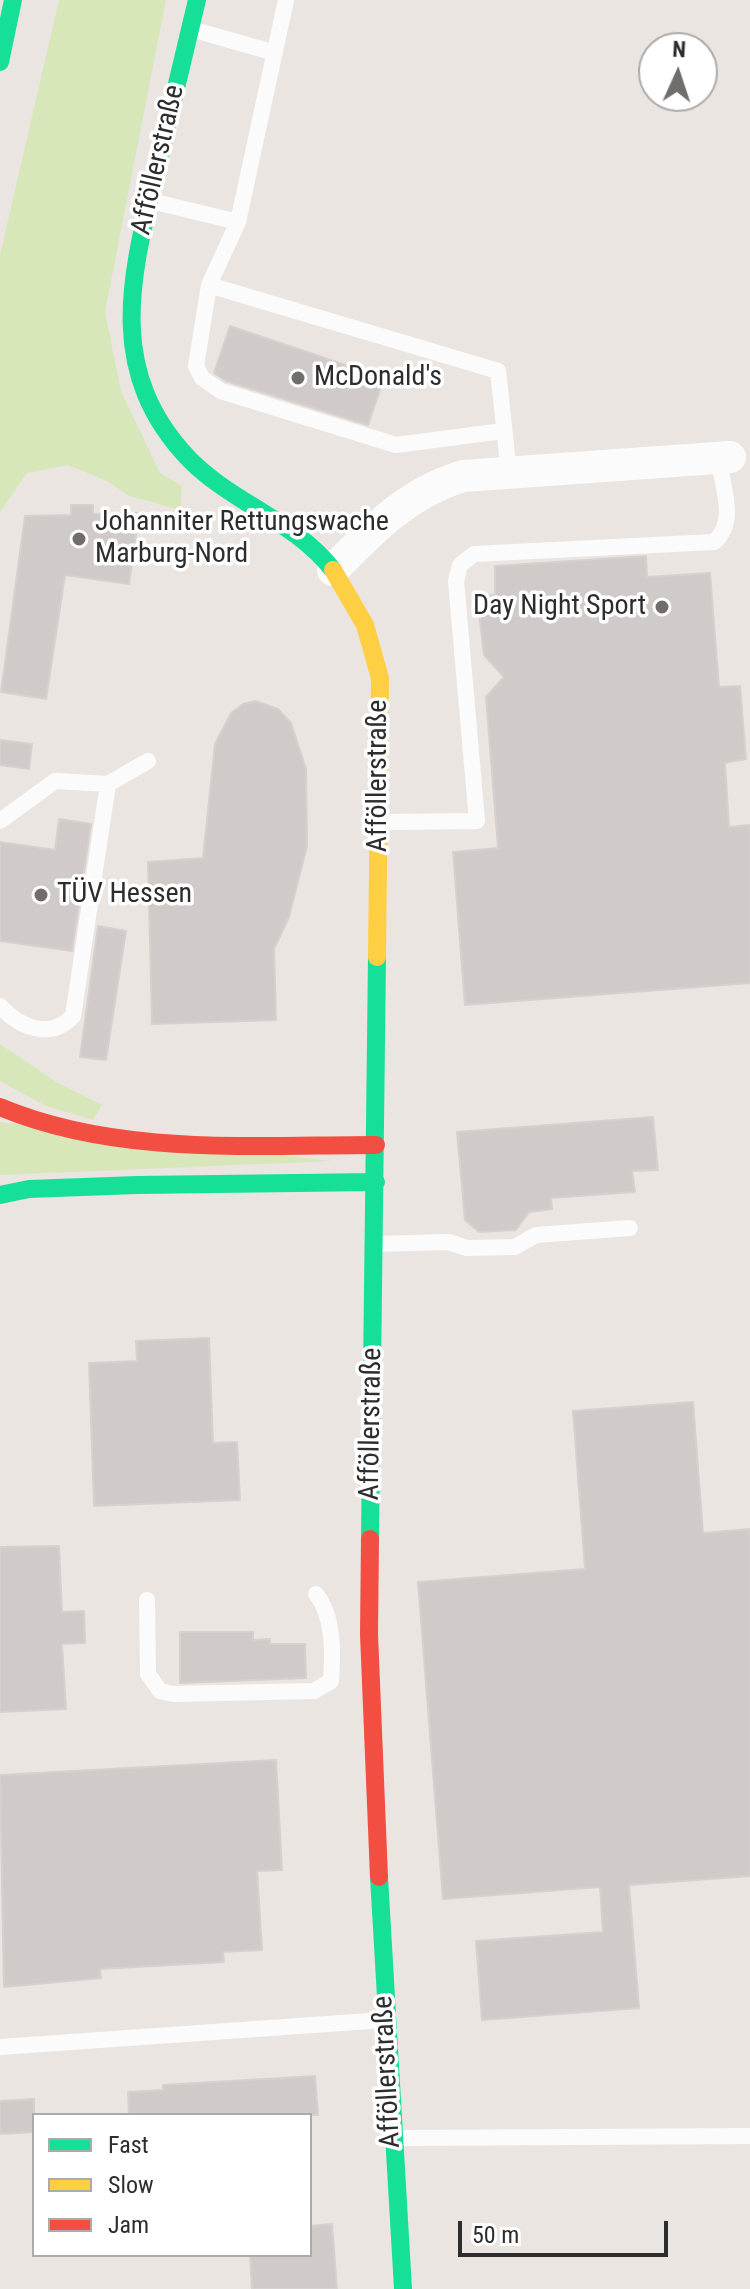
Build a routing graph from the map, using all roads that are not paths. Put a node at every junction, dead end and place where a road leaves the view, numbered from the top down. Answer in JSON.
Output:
{"nodes":[{"id":1,"x":13,"y":0,"type":"edge"},
{"id":2,"x":197,"y":0,"type":"edge"},
{"id":3,"x":286,"y":0,"type":"edge"},
{"id":4,"x":190,"y":29,"type":"junction"},
{"id":5,"x":275,"y":53,"type":"junction"},
{"id":6,"x":0,"y":62,"type":"edge"},
{"id":7,"x":149,"y":200,"type":"junction"},
{"id":8,"x":238,"y":222,"type":"junction"},
{"id":9,"x":209,"y":285,"type":"junction"},
{"id":10,"x":503,"y":431,"type":"junction"},
{"id":11,"x":733,"y":456,"type":"edge"},
{"id":12,"x":509,"y":473,"type":"junction"},
{"id":13,"x":333,"y":570,"type":"junction"},
{"id":14,"x":148,"y":761,"type":"dead end"},
{"id":15,"x":108,"y":784,"type":"junction"},
{"id":16,"x":0,"y":821,"type":"edge"},
{"id":17,"x":379,"y":822,"type":"junction"},
{"id":18,"x":0,"y":1006,"type":"edge"},
{"id":19,"x":0,"y":1107,"type":"edge"},
{"id":20,"x":376,"y":1145,"type":"junction"},
{"id":21,"x":376,"y":1182,"type":"junction"},
{"id":22,"x":0,"y":1195,"type":"edge"},
{"id":23,"x":630,"y":1228,"type":"dead end"},
{"id":24,"x":375,"y":1244,"type":"junction"},
{"id":25,"x":316,"y":1594,"type":"dead end"},
{"id":26,"x":147,"y":1600,"type":"dead end"},
{"id":27,"x":385,"y":2020,"type":"junction"},
{"id":28,"x":0,"y":2047,"type":"edge"},
{"id":29,"x":750,"y":2136,"type":"edge"},
{"id":30,"x":392,"y":2138,"type":"junction"},
{"id":31,"x":403,"y":2289,"type":"edge"}],
"edges":[{"from":1,"to":6,"type":"main road"},
{"from":2,"to":4,"type":"main road","name":"Afföllerstraße"},
{"from":3,"to":5,"type":"lane"},
{"from":4,"to":5,"type":"lane"},
{"from":4,"to":7,"type":"main road","name":"Afföllerstraße"},
{"from":5,"to":8,"type":"lane"},
{"from":7,"to":8,"type":"lane"},
{"from":7,"to":13,"type":"main road","name":"Afföllerstraße"},
{"from":8,"to":9,"type":"lane"},
{"from":9,"to":10,"type":"lane"},
{"from":9,"to":10,"type":"lane"},
{"from":10,"to":12,"type":"lane"},
{"from":11,"to":12,"type":"street"},
{"from":11,"to":17,"type":"lane"},
{"from":12,"to":13,"type":"street"},
{"from":13,"to":17,"type":"main road","name":"Afföllerstraße"},
{"from":14,"to":15,"type":"lane"},
{"from":15,"to":16,"type":"lane"},
{"from":15,"to":18,"type":"lane"},
{"from":17,"to":20,"type":"main road","name":"Afföllerstraße"},
{"from":19,"to":20,"type":"main road"},
{"from":20,"to":21,"type":"main road","name":"Afföllerstraße"},
{"from":21,"to":22,"type":"main road"},
{"from":21,"to":24,"type":"main road","name":"Afföllerstraße"},
{"from":23,"to":24,"type":"lane"},
{"from":24,"to":27,"type":"main road","name":"Afföllerstraße"},
{"from":25,"to":26,"type":"lane"},
{"from":27,"to":28,"type":"lane"},
{"from":27,"to":30,"type":"main road","name":"Afföllerstraße"},
{"from":29,"to":30,"type":"lane"},
{"from":30,"to":31,"type":"main road","name":"Afföllerstraße"}]}
